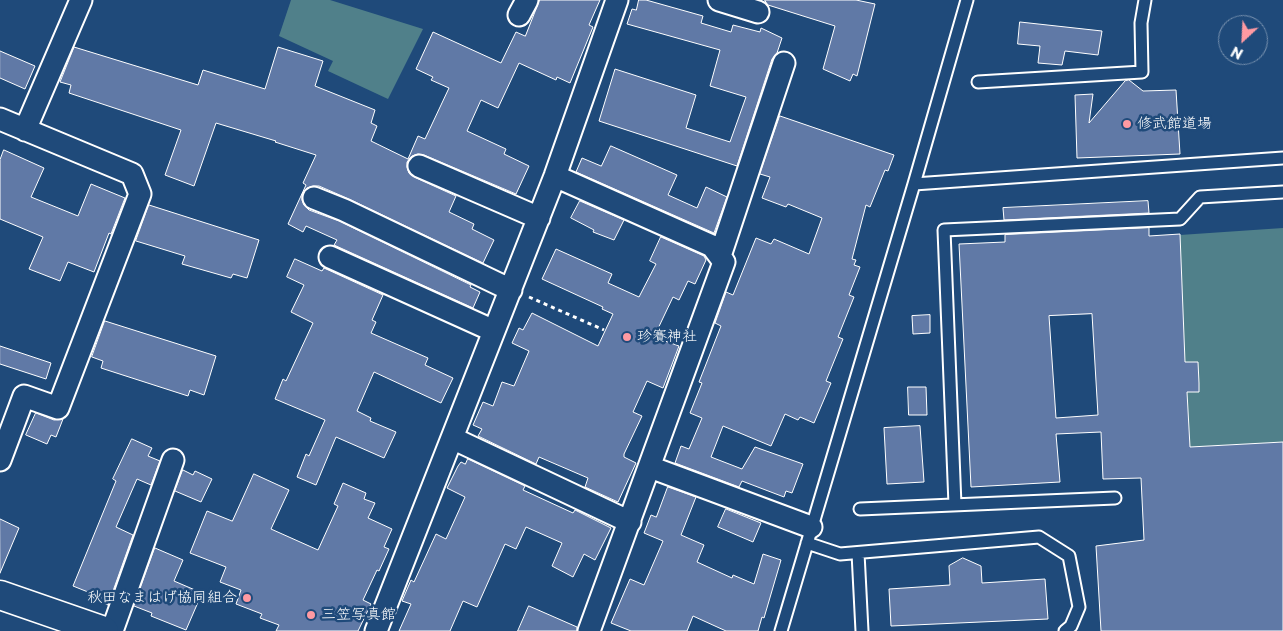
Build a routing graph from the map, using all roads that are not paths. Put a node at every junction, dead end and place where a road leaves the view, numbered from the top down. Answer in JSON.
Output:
{"nodes":[{"id":1,"x":81,"y":0,"type":"edge"},
{"id":2,"x":617,"y":0,"type":"edge"},
{"id":3,"x":719,"y":0,"type":"edge"},
{"id":4,"x":967,"y":0,"type":"edge"},
{"id":5,"x":1145,"y":0,"type":"edge"},
{"id":6,"x":758,"y":12,"type":"dead end"},
{"id":7,"x":784,"y":63,"type":"dead end"},
{"id":8,"x":978,"y":82,"type":"dead end"},
{"id":9,"x":0,"y":119,"type":"edge"},
{"id":10,"x":26,"y":130,"type":"junction"},
{"id":11,"x":1283,"y":158,"type":"edge"},
{"id":12,"x":419,"y":166,"type":"dead end"},
{"id":13,"x":556,"y":176,"type":"junction"},
{"id":14,"x":914,"y":184,"type":"junction"},
{"id":15,"x":1283,"y":192,"type":"edge"},
{"id":16,"x":314,"y":198,"type":"dead end"},
{"id":17,"x":539,"y":218,"type":"junction"},
{"id":18,"x":720,"y":256,"type":"junction"},
{"id":19,"x":330,"y":257,"type":"dead end"},
{"id":20,"x":511,"y":290,"type":"junction"},
{"id":21,"x":494,"y":331,"type":"junction"},
{"id":22,"x":452,"y":438,"type":"junction"},
{"id":23,"x":0,"y":460,"type":"edge"},
{"id":24,"x":173,"y":460,"type":"dead end"},
{"id":25,"x":650,"y":467,"type":"junction"},
{"id":26,"x":1115,"y":498,"type":"dead end"},
{"id":27,"x":955,"y":505,"type":"junction"},
{"id":28,"x":860,"y":509,"type":"dead end"},
{"id":29,"x":630,"y":522,"type":"junction"},
{"id":30,"x":809,"y":535,"type":"junction"},
{"id":31,"x":858,"y":552,"type":"junction"},
{"id":32,"x":0,"y":594,"type":"edge"},
{"id":33,"x":104,"y":631,"type":"edge"},
{"id":34,"x":112,"y":631,"type":"edge"},
{"id":35,"x":376,"y":631,"type":"edge"},
{"id":36,"x":589,"y":631,"type":"edge"},
{"id":37,"x":781,"y":631,"type":"edge"},
{"id":38,"x":862,"y":631,"type":"edge"},
{"id":39,"x":1065,"y":631,"type":"edge"}],
"edges":[{"from":1,"to":10,"type":"street"},
{"from":2,"to":13,"type":"street"},
{"from":3,"to":6,"type":"street"},
{"from":4,"to":14,"type":"lane"},
{"from":5,"to":8,"type":"lane"},
{"from":7,"to":18,"type":"street"},
{"from":9,"to":10,"type":"street"},
{"from":10,"to":23,"type":"street"},
{"from":11,"to":14,"type":"lane"},
{"from":12,"to":17,"type":"street"},
{"from":13,"to":17,"type":"street"},
{"from":13,"to":18,"type":"street"},
{"from":14,"to":30,"type":"lane"},
{"from":15,"to":27,"type":"lane"},
{"from":16,"to":20,"type":"street"},
{"from":17,"to":20,"type":"street"},
{"from":18,"to":25,"type":"street"},
{"from":19,"to":21,"type":"street"},
{"from":20,"to":21,"type":"street"},
{"from":21,"to":22,"type":"street"},
{"from":22,"to":29,"type":"street"},
{"from":22,"to":35,"type":"street"},
{"from":24,"to":34,"type":"street"},
{"from":25,"to":29,"type":"street"},
{"from":25,"to":30,"type":"street"},
{"from":26,"to":27,"type":"lane"},
{"from":27,"to":28,"type":"lane"},
{"from":29,"to":36,"type":"street"},
{"from":30,"to":31,"type":"lane"},
{"from":30,"to":37,"type":"lane"},
{"from":31,"to":38,"type":"lane"},
{"from":31,"to":39,"type":"lane"},
{"from":32,"to":33,"type":"street"}]}
